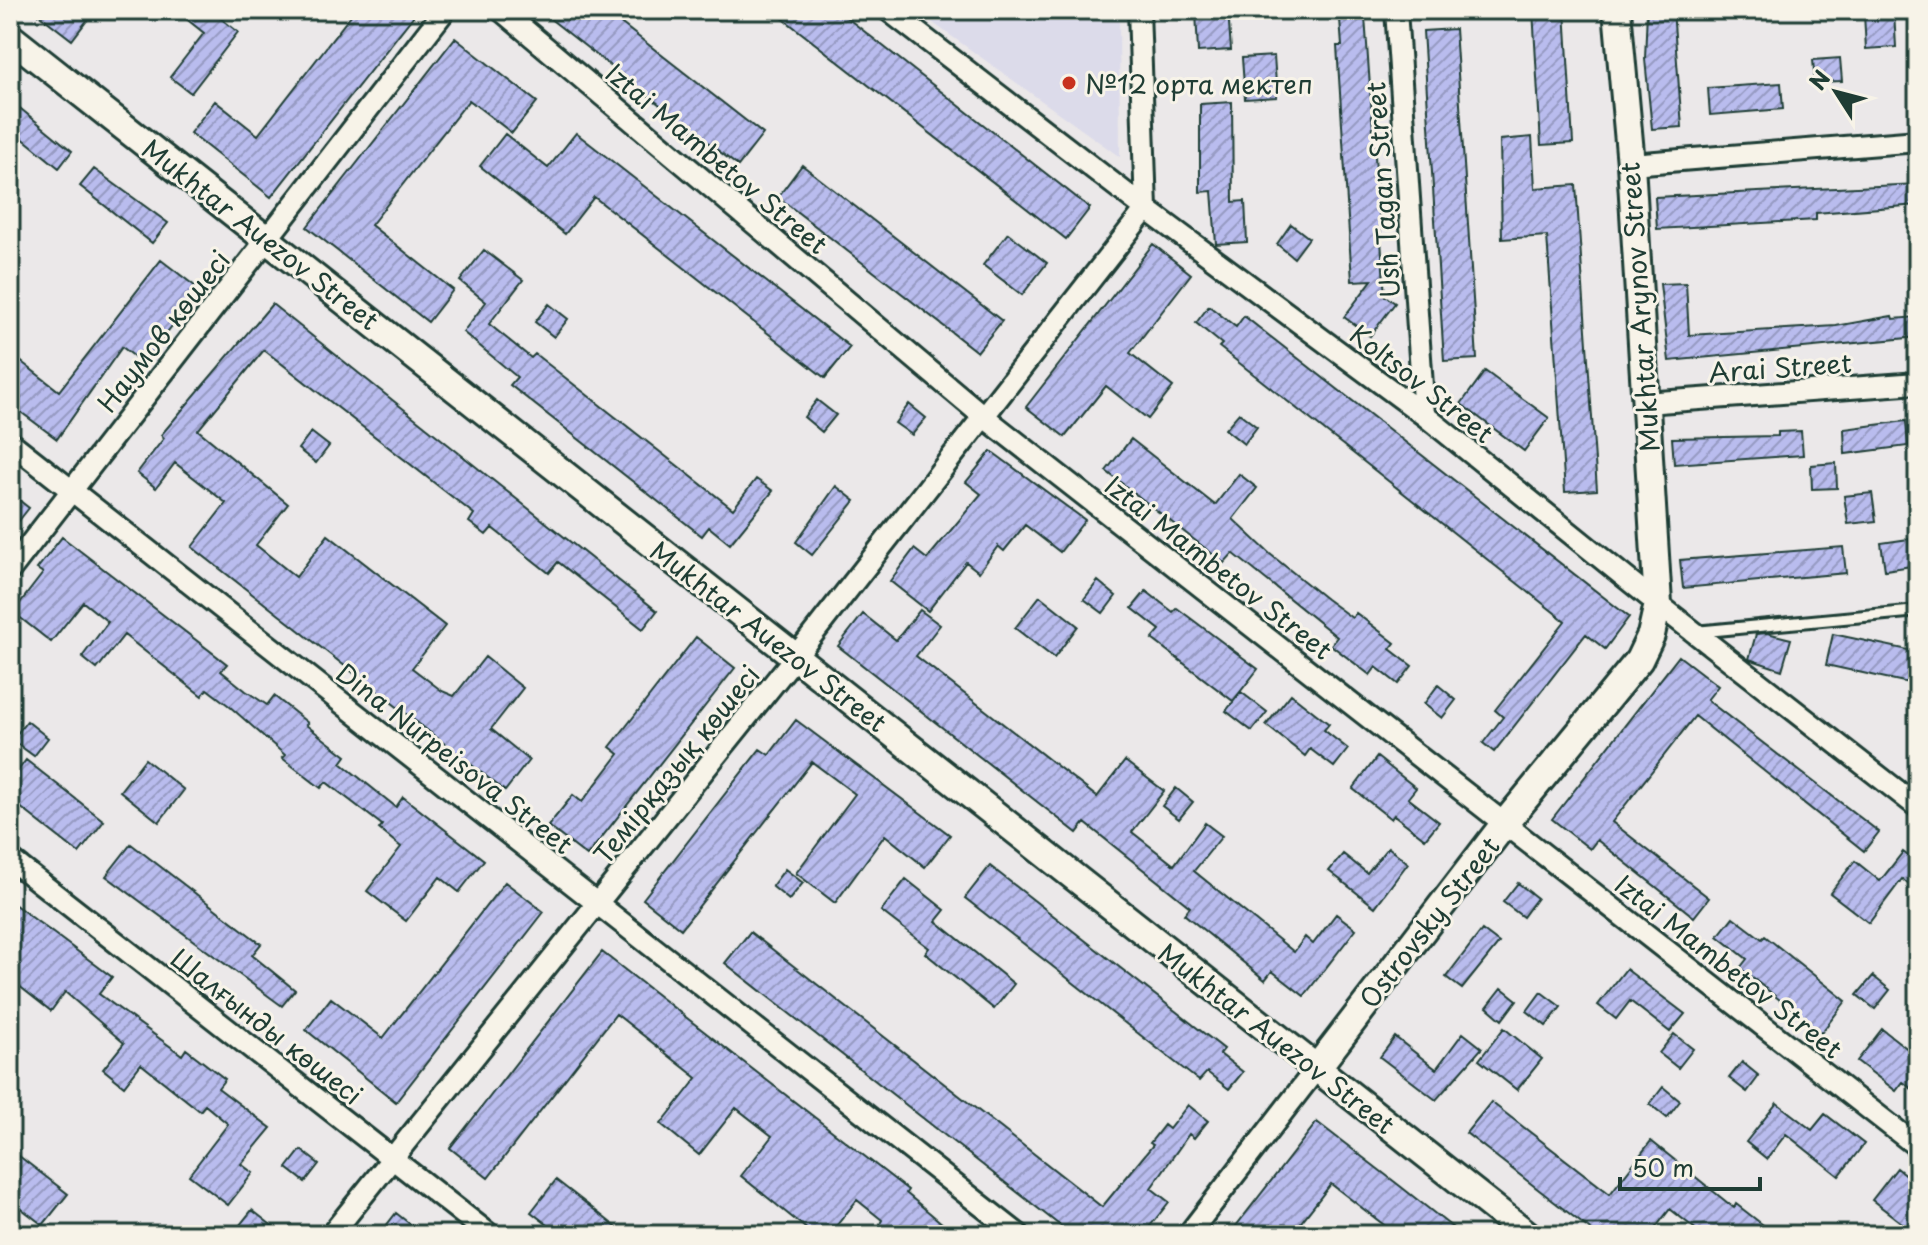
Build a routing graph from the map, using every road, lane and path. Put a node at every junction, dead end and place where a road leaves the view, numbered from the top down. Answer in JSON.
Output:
{"nodes":[{"id":1,"x":445,"y":10,"type":"edge"},
{"id":2,"x":501,"y":10,"type":"edge"},
{"id":3,"x":888,"y":10,"type":"edge"},
{"id":4,"x":1139,"y":10,"type":"edge"},
{"id":5,"x":1396,"y":10,"type":"edge"},
{"id":6,"x":1617,"y":10,"type":"edge"},
{"id":7,"x":10,"y":37,"type":"edge"},
{"id":8,"x":1918,"y":141,"type":"edge"},
{"id":9,"x":1631,"y":164,"type":"junction"},
{"id":10,"x":1146,"y":209,"type":"junction"},
{"id":11,"x":268,"y":239,"type":"junction"},
{"id":12,"x":1918,"y":383,"type":"edge"},
{"id":13,"x":1645,"y":403,"type":"junction"},
{"id":14,"x":1424,"y":415,"type":"junction"},
{"id":15,"x":983,"y":416,"type":"junction"},
{"id":16,"x":10,"y":442,"type":"edge"},
{"id":17,"x":71,"y":491,"type":"junction"},
{"id":18,"x":10,"y":570,"type":"edge"},
{"id":19,"x":1658,"y":604,"type":"junction"},
{"id":20,"x":1918,"y":611,"type":"edge"},
{"id":21,"x":1693,"y":632,"type":"junction"},
{"id":22,"x":795,"y":657,"type":"junction"},
{"id":23,"x":1918,"y":807,"type":"edge"},
{"id":24,"x":1505,"y":823,"type":"junction"},
{"id":25,"x":10,"y":859,"type":"edge"},
{"id":26,"x":598,"y":903,"type":"junction"},
{"id":27,"x":1316,"y":1069,"type":"junction"},
{"id":28,"x":1918,"y":1147,"type":"edge"},
{"id":29,"x":393,"y":1157,"type":"junction"},
{"id":30,"x":331,"y":1235,"type":"edge"},
{"id":31,"x":490,"y":1235,"type":"edge"},
{"id":32,"x":1019,"y":1235,"type":"edge"},
{"id":33,"x":1188,"y":1235,"type":"edge"},
{"id":34,"x":1528,"y":1235,"type":"edge"}],
"edges":[{"from":1,"to":11,"type":"street","name":"Наумов көшесі"},
{"from":2,"to":15,"type":"street","name":"Iztai Mambetov Street"},
{"from":3,"to":10,"type":"street","name":"Koltsov Street"},
{"from":4,"to":10,"type":"street"},
{"from":5,"to":14,"type":"street","name":"Ush Tagan Street"},
{"from":6,"to":9,"type":"street","name":"Mukhtar Arynov Street"},
{"from":7,"to":11,"type":"street","name":"Mukhtar Auezov Street"},
{"from":8,"to":9,"type":"street"},
{"from":9,"to":13,"type":"street","name":"Mukhtar Arynov Street"},
{"from":10,"to":14,"type":"street","name":"Koltsov Street"},
{"from":10,"to":15,"type":"street","name":"Темірқазық көшесі"},
{"from":11,"to":17,"type":"street","name":"Наумов көшесі"},
{"from":11,"to":22,"type":"street","name":"Mukhtar Auezov Street"},
{"from":12,"to":13,"type":"street","name":"Arai Street"},
{"from":13,"to":19,"type":"street","name":"Mukhtar Arynov Street"},
{"from":14,"to":19,"type":"street","name":"Koltsov Street"},
{"from":15,"to":22,"type":"street","name":"Темірқазық көшесі"},
{"from":15,"to":24,"type":"street","name":"Iztai Mambetov Street"},
{"from":16,"to":17,"type":"street","name":"Dina Nurpeisova Street"},
{"from":17,"to":18,"type":"street","name":"Наумов көшесі"},
{"from":17,"to":26,"type":"street","name":"Dina Nurpeisova Street"},
{"from":19,"to":21,"type":"street","name":"Koltsov Street"},
{"from":19,"to":24,"type":"street","name":"Ostrovsky Street"},
{"from":20,"to":21,"type":"lane"},
{"from":21,"to":23,"type":"street","name":"Koltsov Street"},
{"from":22,"to":26,"type":"street","name":"Темірқазық көшесі"},
{"from":22,"to":27,"type":"street","name":"Mukhtar Auezov Street"},
{"from":24,"to":27,"type":"street","name":"Ostrovsky Street"},
{"from":24,"to":28,"type":"street","name":"Iztai Mambetov Street"},
{"from":25,"to":29,"type":"street","name":"Шалғынды көшесі"},
{"from":26,"to":29,"type":"street","name":"Темірқазық көшесі"},
{"from":26,"to":32,"type":"street","name":"Dina Nurpeisova Street"},
{"from":27,"to":33,"type":"street","name":"Ostrovsky Street"},
{"from":27,"to":34,"type":"street","name":"Mukhtar Auezov Street"},
{"from":29,"to":30,"type":"street","name":"Темірқазық көшесі"},
{"from":29,"to":31,"type":"street","name":"Шалғынды көшесі"}]}
